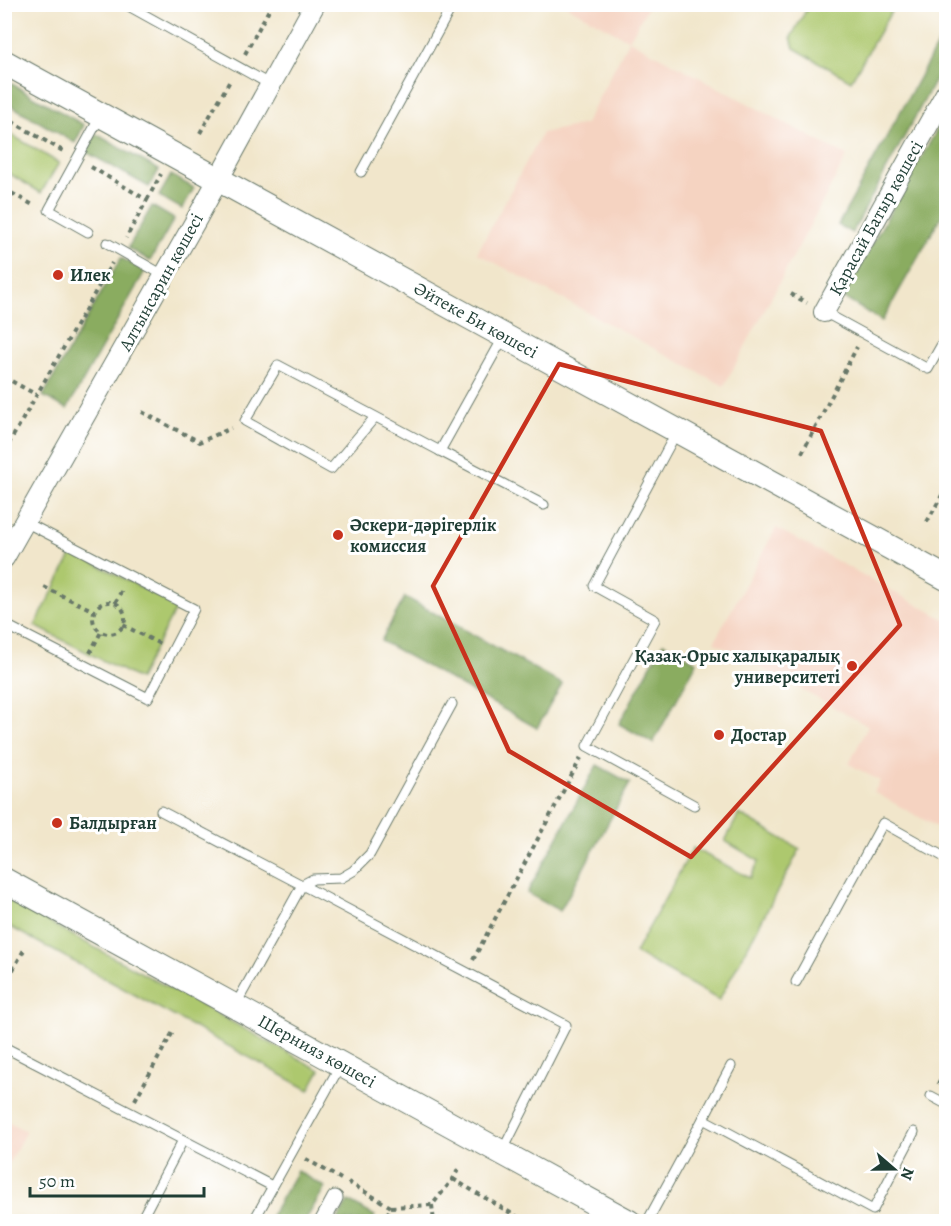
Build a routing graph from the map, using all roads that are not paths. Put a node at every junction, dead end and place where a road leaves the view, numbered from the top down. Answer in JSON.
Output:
{"nodes":[{"id":1,"x":125,"y":4,"type":"edge"},
{"id":2,"x":315,"y":4,"type":"edge"},
{"id":3,"x":453,"y":4,"type":"edge"},
{"id":4,"x":4,"y":62,"type":"edge"},
{"id":5,"x":271,"y":85,"type":"junction"},
{"id":6,"x":946,"y":93,"type":"edge"},
{"id":7,"x":101,"y":115,"type":"junction"},
{"id":8,"x":361,"y":172,"type":"dead end"},
{"id":9,"x":219,"y":180,"type":"junction"},
{"id":10,"x":88,"y":232,"type":"dead end"},
{"id":11,"x":107,"y":243,"type":"dead end"},
{"id":12,"x":165,"y":276,"type":"junction"},
{"id":13,"x":824,"y":312,"type":"joint"},
{"id":14,"x":504,"y":336,"type":"junction"},
{"id":15,"x":946,"y":337,"type":"edge"},
{"id":16,"x":375,"y":417,"type":"junction"},
{"id":17,"x":677,"y":430,"type":"junction"},
{"id":18,"x":440,"y":451,"type":"junction"},
{"id":19,"x":544,"y":505,"type":"dead end"},
{"id":20,"x":25,"y":522,"type":"junction"},
{"id":21,"x":4,"y":558,"type":"edge"},
{"id":22,"x":946,"y":578,"type":"edge"},
{"id":23,"x":4,"y":624,"type":"edge"},
{"id":24,"x":452,"y":704,"type":"dead end"},
{"id":25,"x":694,"y":805,"type":"dead end"},
{"id":26,"x":161,"y":811,"type":"dead end"},
{"id":27,"x":946,"y":858,"type":"edge"},
{"id":28,"x":4,"y":880,"type":"edge"},
{"id":29,"x":302,"y":885,"type":"junction"},
{"id":30,"x":796,"y":982,"type":"dead end"},
{"id":31,"x":235,"y":1006,"type":"junction"},
{"id":32,"x":4,"y":1047,"type":"edge"},
{"id":33,"x":341,"y":1064,"type":"junction"},
{"id":34,"x":731,"y":1066,"type":"dead end"},
{"id":35,"x":931,"y":1096,"type":"dead end"},
{"id":36,"x":946,"y":1104,"type":"edge"},
{"id":37,"x":703,"y":1119,"type":"junction"},
{"id":38,"x":914,"y":1132,"type":"dead end"},
{"id":39,"x":183,"y":1140,"type":"junction"},
{"id":40,"x":502,"y":1152,"type":"junction"},
{"id":41,"x":272,"y":1186,"type":"junction"},
{"id":42,"x":335,"y":1198,"type":"dead end"},
{"id":43,"x":140,"y":1221,"type":"edge"},
{"id":44,"x":253,"y":1221,"type":"edge"},
{"id":45,"x":322,"y":1221,"type":"edge"},
{"id":46,"x":630,"y":1221,"type":"edge"},
{"id":47,"x":647,"y":1221,"type":"edge"}],
"edges":[{"from":1,"to":5,"type":"lane"},
{"from":2,"to":5,"type":"street","name":"Алтынсарин көшесі"},
{"from":3,"to":8,"type":"lane"},
{"from":4,"to":7,"type":"street","name":"Әйтеке Би көшесі"},
{"from":5,"to":9,"type":"street","name":"Алтынсарин көшесі"},
{"from":6,"to":13,"type":"street","name":"Қарасай Батыр көшесі"},
{"from":7,"to":9,"type":"street","name":"Әйтеке Би көшесі"},
{"from":7,"to":10,"type":"lane"},
{"from":9,"to":12,"type":"street","name":"Алтынсарин көшесі"},
{"from":9,"to":14,"type":"street","name":"Әйтеке Би көшесі"},
{"from":11,"to":12,"type":"lane"},
{"from":12,"to":20,"type":"street","name":"Алтынсарин көшесі"},
{"from":13,"to":15,"type":"lane"},
{"from":14,"to":17,"type":"street","name":"Әйтеке Би көшесі"},
{"from":14,"to":18,"type":"lane"},
{"from":16,"to":16,"type":"lane"},
{"from":16,"to":18,"type":"lane"},
{"from":17,"to":22,"type":"street","name":"Әйтеке Би көшесі"},
{"from":17,"to":25,"type":"lane"},
{"from":18,"to":19,"type":"lane"},
{"from":20,"to":21,"type":"street","name":"Алтынсарин көшесі"},
{"from":20,"to":23,"type":"lane"},
{"from":24,"to":29,"type":"lane"},
{"from":26,"to":29,"type":"lane"},
{"from":27,"to":30,"type":"lane"},
{"from":28,"to":31,"type":"street","name":"Шернияз көшесі"},
{"from":29,"to":31,"type":"lane"},
{"from":29,"to":40,"type":"lane"},
{"from":31,"to":33,"type":"street","name":"Шернияз көшесі"},
{"from":32,"to":39,"type":"lane"},
{"from":33,"to":40,"type":"street","name":"Шернияз көшесі"},
{"from":33,"to":41,"type":"lane"},
{"from":34,"to":37,"type":"lane"},
{"from":35,"to":36,"type":"lane"},
{"from":37,"to":38,"type":"lane"},
{"from":37,"to":47,"type":"lane"},
{"from":39,"to":41,"type":"lane"},
{"from":39,"to":43,"type":"lane"},
{"from":40,"to":46,"type":"street","name":"Шернияз көшесі"},
{"from":41,"to":44,"type":"lane"},
{"from":42,"to":45,"type":"street"}]}
